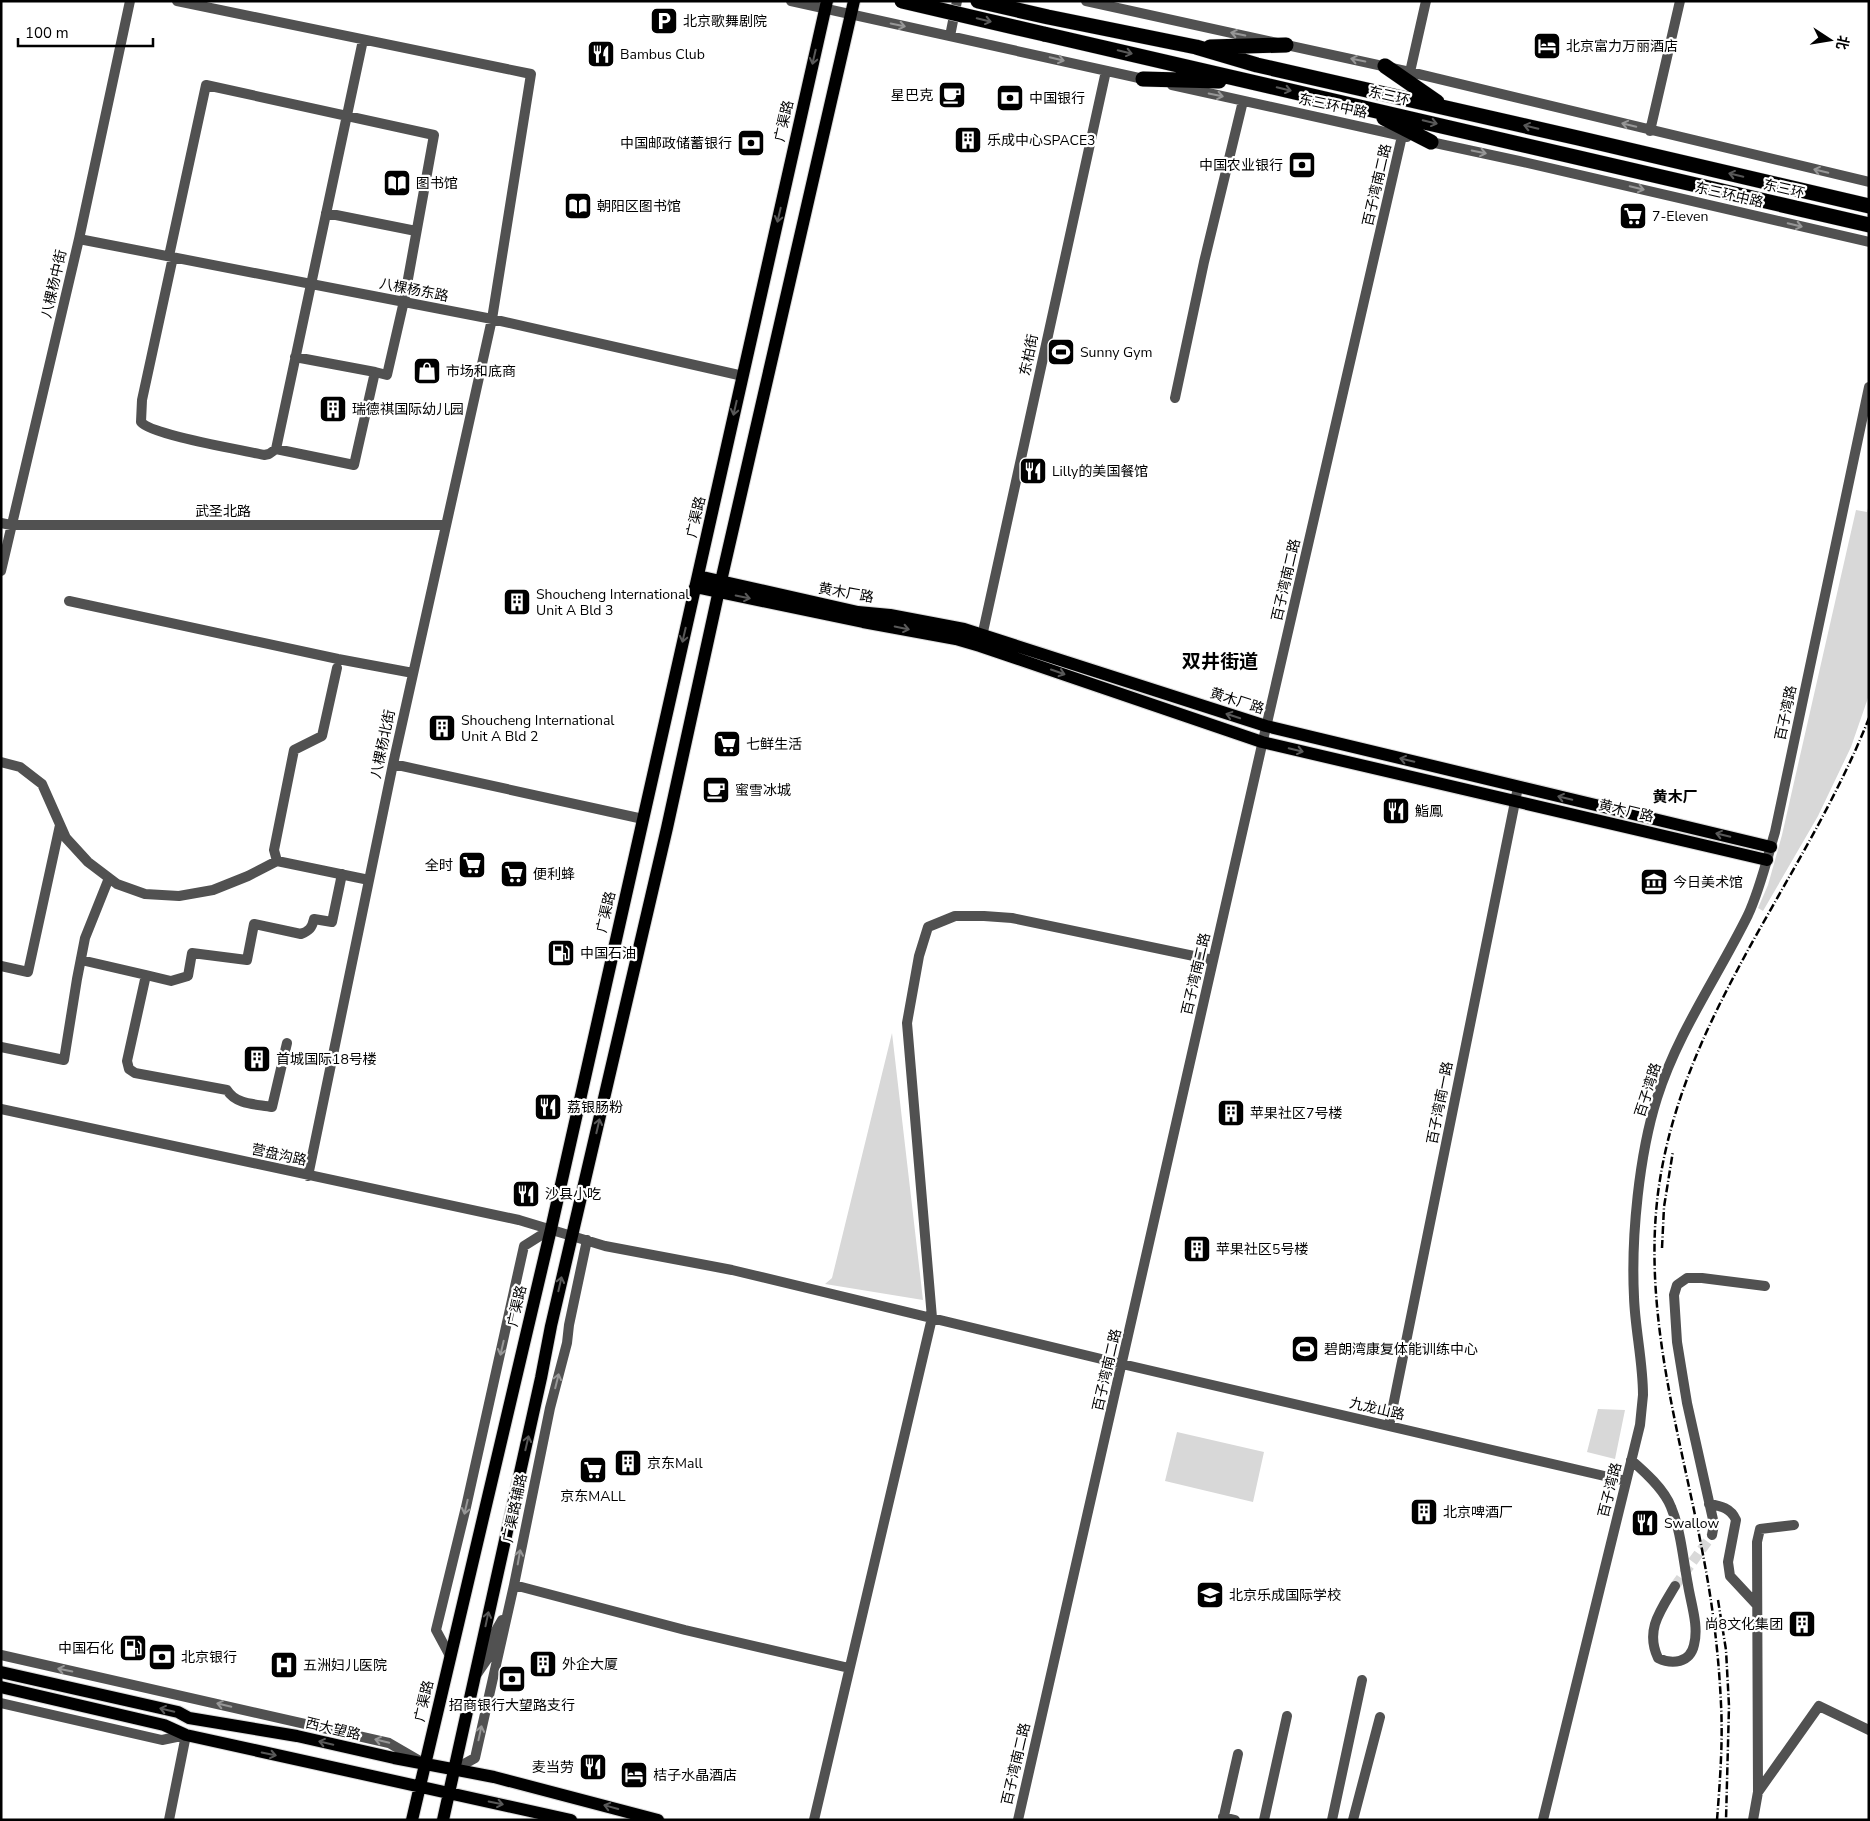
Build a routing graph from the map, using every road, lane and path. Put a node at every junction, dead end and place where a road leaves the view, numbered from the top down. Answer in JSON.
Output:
{"nodes":[{"id":1,"x":130,"y":1,"type":"edge"},
{"id":2,"x":177,"y":1,"type":"edge"},
{"id":3,"x":791,"y":1,"type":"edge"},
{"id":4,"x":854,"y":1,"type":"edge"},
{"id":5,"x":859,"y":1,"type":"edge"},
{"id":6,"x":902,"y":1,"type":"edge"},
{"id":7,"x":958,"y":1,"type":"edge"},
{"id":8,"x":978,"y":1,"type":"edge"},
{"id":9,"x":1086,"y":1,"type":"edge"},
{"id":10,"x":1426,"y":1,"type":"edge"},
{"id":11,"x":1680,"y":1,"type":"edge"},
{"id":12,"x":826,"y":5,"type":"edge"},
{"id":13,"x":851,"y":14,"type":"junction"},
{"id":14,"x":950,"y":36,"type":"junction"},
{"id":15,"x":363,"y":40,"type":"junction"},
{"id":16,"x":1286,"y":45,"type":"junction"},
{"id":17,"x":1196,"y":47,"type":"junction"},
{"id":18,"x":1385,"y":66,"type":"junction"},
{"id":19,"x":1106,"y":70,"type":"junction"},
{"id":20,"x":1410,"y":72,"type":"junction"},
{"id":21,"x":1143,"y":79,"type":"junction"},
{"id":22,"x":1252,"y":82,"type":"junction"},
{"id":23,"x":1243,"y":101,"type":"junction"},
{"id":24,"x":1444,"y":107,"type":"junction"},
{"id":25,"x":1365,"y":108,"type":"junction"},
{"id":26,"x":347,"y":116,"type":"junction"},
{"id":27,"x":1650,"y":130,"type":"junction"},
{"id":28,"x":1402,"y":136,"type":"junction"},
{"id":29,"x":1431,"y":142,"type":"junction"},
{"id":30,"x":1869,"y":182,"type":"edge"},
{"id":31,"x":1869,"y":206,"type":"edge"},
{"id":32,"x":326,"y":213,"type":"junction"},
{"id":33,"x":1869,"y":225,"type":"edge"},
{"id":34,"x":416,"y":231,"type":"junction"},
{"id":35,"x":79,"y":239,"type":"junction"},
{"id":36,"x":1869,"y":242,"type":"edge"},
{"id":37,"x":171,"y":257,"type":"junction"},
{"id":38,"x":310,"y":284,"type":"junction"},
{"id":39,"x":404,"y":301,"type":"junction"},
{"id":40,"x":492,"y":319,"type":"junction"},
{"id":41,"x":295,"y":357,"type":"junction"},
{"id":42,"x":375,"y":372,"type":"junction"},
{"id":43,"x":743,"y":376,"type":"junction"},
{"id":44,"x":1869,"y":387,"type":"edge"},
{"id":45,"x":1175,"y":398,"type":"dead end"},
{"id":46,"x":276,"y":449,"type":"junction"},
{"id":47,"x":6,"y":524,"type":"edge"},
{"id":48,"x":445,"y":525,"type":"junction"},
{"id":49,"x":1,"y":571,"type":"edge"},
{"id":50,"x":696,"y":582,"type":"junction"},
{"id":51,"x":719,"y":587,"type":"junction"},
{"id":52,"x":69,"y":601,"type":"dead end"},
{"id":53,"x":981,"y":640,"type":"junction"},
{"id":54,"x":337,"y":668,"type":"dead end"},
{"id":55,"x":413,"y":673,"type":"junction"},
{"id":56,"x":1266,"y":726,"type":"junction"},
{"id":57,"x":1262,"y":742,"type":"junction"},
{"id":58,"x":1,"y":762,"type":"edge"},
{"id":59,"x":393,"y":764,"type":"junction"},
{"id":60,"x":1518,"y":786,"type":"junction"},
{"id":61,"x":1516,"y":801,"type":"junction"},
{"id":62,"x":643,"y":819,"type":"junction"},
{"id":63,"x":60,"y":825,"type":"junction"},
{"id":64,"x":1771,"y":847,"type":"junction"},
{"id":65,"x":1767,"y":860,"type":"junction"},
{"id":66,"x":277,"y":861,"type":"junction"},
{"id":67,"x":342,"y":874,"type":"junction"},
{"id":68,"x":369,"y":880,"type":"junction"},
{"id":69,"x":108,"y":882,"type":"junction"},
{"id":70,"x":100,"y":920,"type":"dead end"},
{"id":71,"x":81,"y":960,"type":"junction"},
{"id":72,"x":1213,"y":960,"type":"junction"},
{"id":73,"x":1,"y":966,"type":"edge"},
{"id":74,"x":146,"y":975,"type":"junction"},
{"id":75,"x":287,"y":1042,"type":"dead end"},
{"id":76,"x":1,"y":1047,"type":"edge"},
{"id":77,"x":1,"y":1108,"type":"edge"},
{"id":78,"x":308,"y":1176,"type":"junction"},
{"id":79,"x":551,"y":1229,"type":"junction"},
{"id":80,"x":572,"y":1236,"type":"junction"},
{"id":81,"x":588,"y":1240,"type":"junction"},
{"id":82,"x":1765,"y":1286,"type":"dead end"},
{"id":83,"x":932,"y":1318,"type":"junction"},
{"id":84,"x":1122,"y":1364,"type":"junction"},
{"id":85,"x":1389,"y":1426,"type":"junction"},
{"id":86,"x":1631,"y":1460,"type":"junction"},
{"id":87,"x":1626,"y":1481,"type":"junction"},
{"id":88,"x":1709,"y":1504,"type":"junction"},
{"id":89,"x":1794,"y":1526,"type":"dead end"},
{"id":90,"x":1712,"y":1535,"type":"tunnel mouth"},
{"id":91,"x":514,"y":1584,"type":"junction"},
{"id":92,"x":1675,"y":1586,"type":"tunnel mouth"},
{"id":93,"x":1757,"y":1605,"type":"junction"},
{"id":94,"x":507,"y":1611,"type":"junction"},
{"id":95,"x":1,"y":1655,"type":"edge"},
{"id":96,"x":450,"y":1656,"type":"junction"},
{"id":97,"x":848,"y":1668,"type":"junction"},
{"id":98,"x":1,"y":1672,"type":"edge"},
{"id":99,"x":475,"y":1677,"type":"junction"},
{"id":100,"x":1362,"y":1680,"type":"dead end"},
{"id":101,"x":1,"y":1687,"type":"edge"},
{"id":102,"x":1,"y":1703,"type":"edge"},
{"id":103,"x":1287,"y":1716,"type":"dead end"},
{"id":104,"x":1380,"y":1717,"type":"dead end"},
{"id":105,"x":1869,"y":1730,"type":"edge"},
{"id":106,"x":186,"y":1735,"type":"junction"},
{"id":107,"x":1238,"y":1754,"type":"dead end"},
{"id":108,"x":425,"y":1764,"type":"junction"},
{"id":109,"x":455,"y":1769,"type":"junction"},
{"id":110,"x":419,"y":1787,"type":"junction"},
{"id":111,"x":1758,"y":1792,"type":"junction"},
{"id":112,"x":448,"y":1794,"type":"junction"},
{"id":113,"x":1223,"y":1818,"type":"edge"},
{"id":114,"x":168,"y":1820,"type":"edge"},
{"id":115,"x":412,"y":1820,"type":"edge"},
{"id":116,"x":443,"y":1820,"type":"edge"},
{"id":117,"x":571,"y":1820,"type":"edge"},
{"id":118,"x":658,"y":1820,"type":"edge"},
{"id":119,"x":814,"y":1820,"type":"edge"},
{"id":120,"x":1018,"y":1820,"type":"edge"},
{"id":121,"x":1235,"y":1820,"type":"edge"},
{"id":122,"x":1264,"y":1820,"type":"edge"},
{"id":123,"x":1332,"y":1820,"type":"edge"},
{"id":124,"x":1353,"y":1820,"type":"edge"},
{"id":125,"x":1543,"y":1820,"type":"edge"},
{"id":126,"x":1753,"y":1820,"type":"edge"}],
"edges":[{"from":1,"to":35,"type":"street","name":"八棵杨中街"},
{"from":2,"to":15,"type":"street"},
{"from":3,"to":12,"type":"street","name":"东三环中路"},
{"from":4,"to":13,"type":"main road"},
{"from":5,"to":13,"type":"street"},
{"from":6,"to":22,"type":"highway","name":"东三环","one_way":true,"bridge":true},
{"from":7,"to":14,"type":"street"},
{"from":8,"to":17,"type":"highway","name":"东三环"},
{"from":16,"to":9,"type":"street","one_way":true},
{"from":10,"to":20,"type":"street"},
{"from":11,"to":27,"type":"street"},
{"from":12,"to":13,"type":"street","name":"东三环中路"},
{"from":12,"to":43,"type":"main road","name":"广渠路","one_way":true},
{"from":13,"to":14,"type":"street","name":"东三环中路","one_way":true},
{"from":13,"to":51,"type":"main road"},
{"from":14,"to":19,"type":"street","name":"东三环中路","one_way":true},
{"from":15,"to":26,"type":"street"},
{"from":15,"to":40,"type":"street","name":"八棵杨北街"},
{"from":16,"to":17,"type":"highway"},
{"from":18,"to":16,"type":"street","one_way":true},
{"from":17,"to":24,"type":"highway","name":"东三环"},
{"from":18,"to":20,"type":"street"},
{"from":18,"to":24,"type":"highway"},
{"from":19,"to":21,"type":"street","name":"东三环中路"},
{"from":19,"to":53,"type":"street","name":"东柏街"},
{"from":27,"to":20,"type":"street","one_way":true},
{"from":21,"to":22,"type":"highway"},
{"from":21,"to":23,"type":"street","name":"东三环中路","one_way":true},
{"from":22,"to":25,"type":"highway","name":"东三环","one_way":true},
{"from":23,"to":28,"type":"street","name":"东三环中路"},
{"from":23,"to":45,"type":"street"},
{"from":31,"to":24,"type":"highway","name":"东三环","one_way":true},
{"from":25,"to":29,"type":"highway"},
{"from":25,"to":33,"type":"highway","name":"东三环","one_way":true},
{"from":26,"to":32,"type":"street"},
{"from":26,"to":34,"type":"street"},
{"from":26,"to":37,"type":"street"},
{"from":30,"to":27,"type":"street","one_way":true},
{"from":28,"to":29,"type":"street","name":"东三环中路"},
{"from":28,"to":56,"type":"street","name":"百子湾南二路"},
{"from":29,"to":36,"type":"street","name":"东三环中路","one_way":true},
{"from":32,"to":34,"type":"street"},
{"from":32,"to":38,"type":"street"},
{"from":34,"to":39,"type":"street"},
{"from":35,"to":37,"type":"street","name":"八棵杨东路"},
{"from":35,"to":47,"type":"street","name":"八棵杨中街"},
{"from":37,"to":38,"type":"street","name":"八棵杨东路"},
{"from":37,"to":46,"type":"street"},
{"from":38,"to":39,"type":"street","name":"八棵杨东路"},
{"from":38,"to":41,"type":"street"},
{"from":39,"to":40,"type":"street","name":"八棵杨东路"},
{"from":39,"to":42,"type":"street"},
{"from":40,"to":43,"type":"street","name":"八棵杨东路"},
{"from":40,"to":48,"type":"street","name":"八棵杨北街"},
{"from":41,"to":42,"type":"street"},
{"from":41,"to":46,"type":"street"},
{"from":42,"to":46,"type":"street"},
{"from":43,"to":50,"type":"main road","name":"广渠路","one_way":true},
{"from":44,"to":64,"type":"street","name":"百子湾路"},
{"from":47,"to":48,"type":"street","name":"武圣北路"},
{"from":47,"to":49,"type":"street","name":"八棵杨中街"},
{"from":48,"to":55,"type":"street","name":"八棵杨北街"},
{"from":50,"to":51,"type":"main road","name":"黄木厂路"},
{"from":50,"to":62,"type":"main road","name":"广渠路","one_way":true},
{"from":51,"to":53,"type":"main road","name":"黄木厂路"},
{"from":80,"to":51,"type":"main road","one_way":true},
{"from":52,"to":55,"type":"street"},
{"from":56,"to":53,"type":"main road","name":"黄木厂路","one_way":true},
{"from":53,"to":57,"type":"main road","name":"黄木厂路","one_way":true},
{"from":54,"to":66,"type":"street"},
{"from":55,"to":59,"type":"street","name":"八棵杨北街"},
{"from":56,"to":57,"type":"street","name":"百子湾南二路"},
{"from":60,"to":56,"type":"main road","name":"黄木厂路","one_way":true},
{"from":57,"to":61,"type":"main road","name":"黄木厂路","one_way":true},
{"from":57,"to":72,"type":"street","name":"百子湾南二路"},
{"from":58,"to":63,"type":"street"},
{"from":59,"to":62,"type":"street"},
{"from":59,"to":68,"type":"street","name":"八棵杨北街"},
{"from":60,"to":61,"type":"street","name":"百子湾南一路"},
{"from":64,"to":60,"type":"main road","name":"黄木厂路","one_way":true},
{"from":61,"to":65,"type":"main road","name":"黄木厂路"},
{"from":61,"to":85,"type":"street","name":"百子湾南一路"},
{"from":62,"to":79,"type":"main road","name":"广渠路"},
{"from":63,"to":69,"type":"street"},
{"from":63,"to":73,"type":"street"},
{"from":64,"to":65,"type":"street","name":"百子湾路"},
{"from":65,"to":86,"type":"street","name":"百子湾路"},
{"from":66,"to":67,"type":"street"},
{"from":66,"to":69,"type":"street"},
{"from":67,"to":68,"type":"street"},
{"from":67,"to":74,"type":"street"},
{"from":68,"to":78,"type":"street","name":"八棵杨北街"},
{"from":69,"to":70,"type":"street"},
{"from":69,"to":71,"type":"street"},
{"from":71,"to":74,"type":"street"},
{"from":71,"to":76,"type":"street"},
{"from":72,"to":83,"type":"street"},
{"from":72,"to":84,"type":"street","name":"百子湾南二路"},
{"from":74,"to":75,"type":"street"},
{"from":77,"to":78,"type":"street","name":"营盘沟路"},
{"from":78,"to":79,"type":"street","name":"营盘沟路"},
{"from":79,"to":80,"type":"street","name":"营盘沟路"},
{"from":79,"to":96,"type":"main road","name":"广渠路"},
{"from":79,"to":96,"type":"street","one_way":true},
{"from":80,"to":81,"type":"street","name":"营盘沟路"},
{"from":99,"to":80,"type":"main road","one_way":true},
{"from":81,"to":83,"type":"street","name":"营盘沟路"},
{"from":91,"to":81,"type":"street","name":"广渠路辅路","one_way":true},
{"from":82,"to":88,"type":"street"},
{"from":83,"to":84,"type":"street","name":"九龙山路"},
{"from":83,"to":97,"type":"street"},
{"from":84,"to":85,"type":"street","name":"九龙山路"},
{"from":84,"to":120,"type":"street","name":"百子湾南二路"},
{"from":85,"to":87,"type":"street","name":"九龙山路"},
{"from":86,"to":87,"type":"street","name":"百子湾路"},
{"from":86,"to":92,"type":"street"},
{"from":87,"to":125,"type":"street","name":"百子湾路"},
{"from":88,"to":90,"type":"street"},
{"from":88,"to":93,"type":"street"},
{"from":89,"to":93,"type":"street"},
{"from":91,"to":94,"type":"street","name":"广渠路辅路"},
{"from":91,"to":97,"type":"street"},
{"from":93,"to":111,"type":"street"},
{"from":94,"to":99,"type":"street"},
{"from":109,"to":94,"type":"street","name":"广渠路辅路","one_way":true},
{"from":108,"to":95,"type":"street","one_way":true},
{"from":96,"to":108,"type":"main road","name":"广渠路"},
{"from":97,"to":119,"type":"street"},
{"from":108,"to":98,"type":"main road","name":"西大望路","one_way":true},
{"from":99,"to":109,"type":"main road"},
{"from":100,"to":123,"type":"street"},
{"from":101,"to":106,"type":"main road"},
{"from":102,"to":106,"type":"street"},
{"from":103,"to":122,"type":"street"},
{"from":104,"to":124,"type":"street"},
{"from":105,"to":111,"type":"street"},
{"from":106,"to":110,"type":"main road","one_way":true},
{"from":106,"to":114,"type":"street"},
{"from":107,"to":113,"type":"street"},
{"from":108,"to":109,"type":"main road","name":"西大望路"},
{"from":108,"to":110,"type":"main road","name":"广渠路"},
{"from":109,"to":112,"type":"main road"},
{"from":118,"to":109,"type":"main road","name":"西大望路","one_way":true},
{"from":110,"to":112,"type":"main road"},
{"from":110,"to":115,"type":"main road","name":"广渠路"},
{"from":111,"to":126,"type":"street"},
{"from":112,"to":116,"type":"main road"},
{"from":112,"to":117,"type":"main road","one_way":true},
{"from":113,"to":121,"type":"street"}]}
